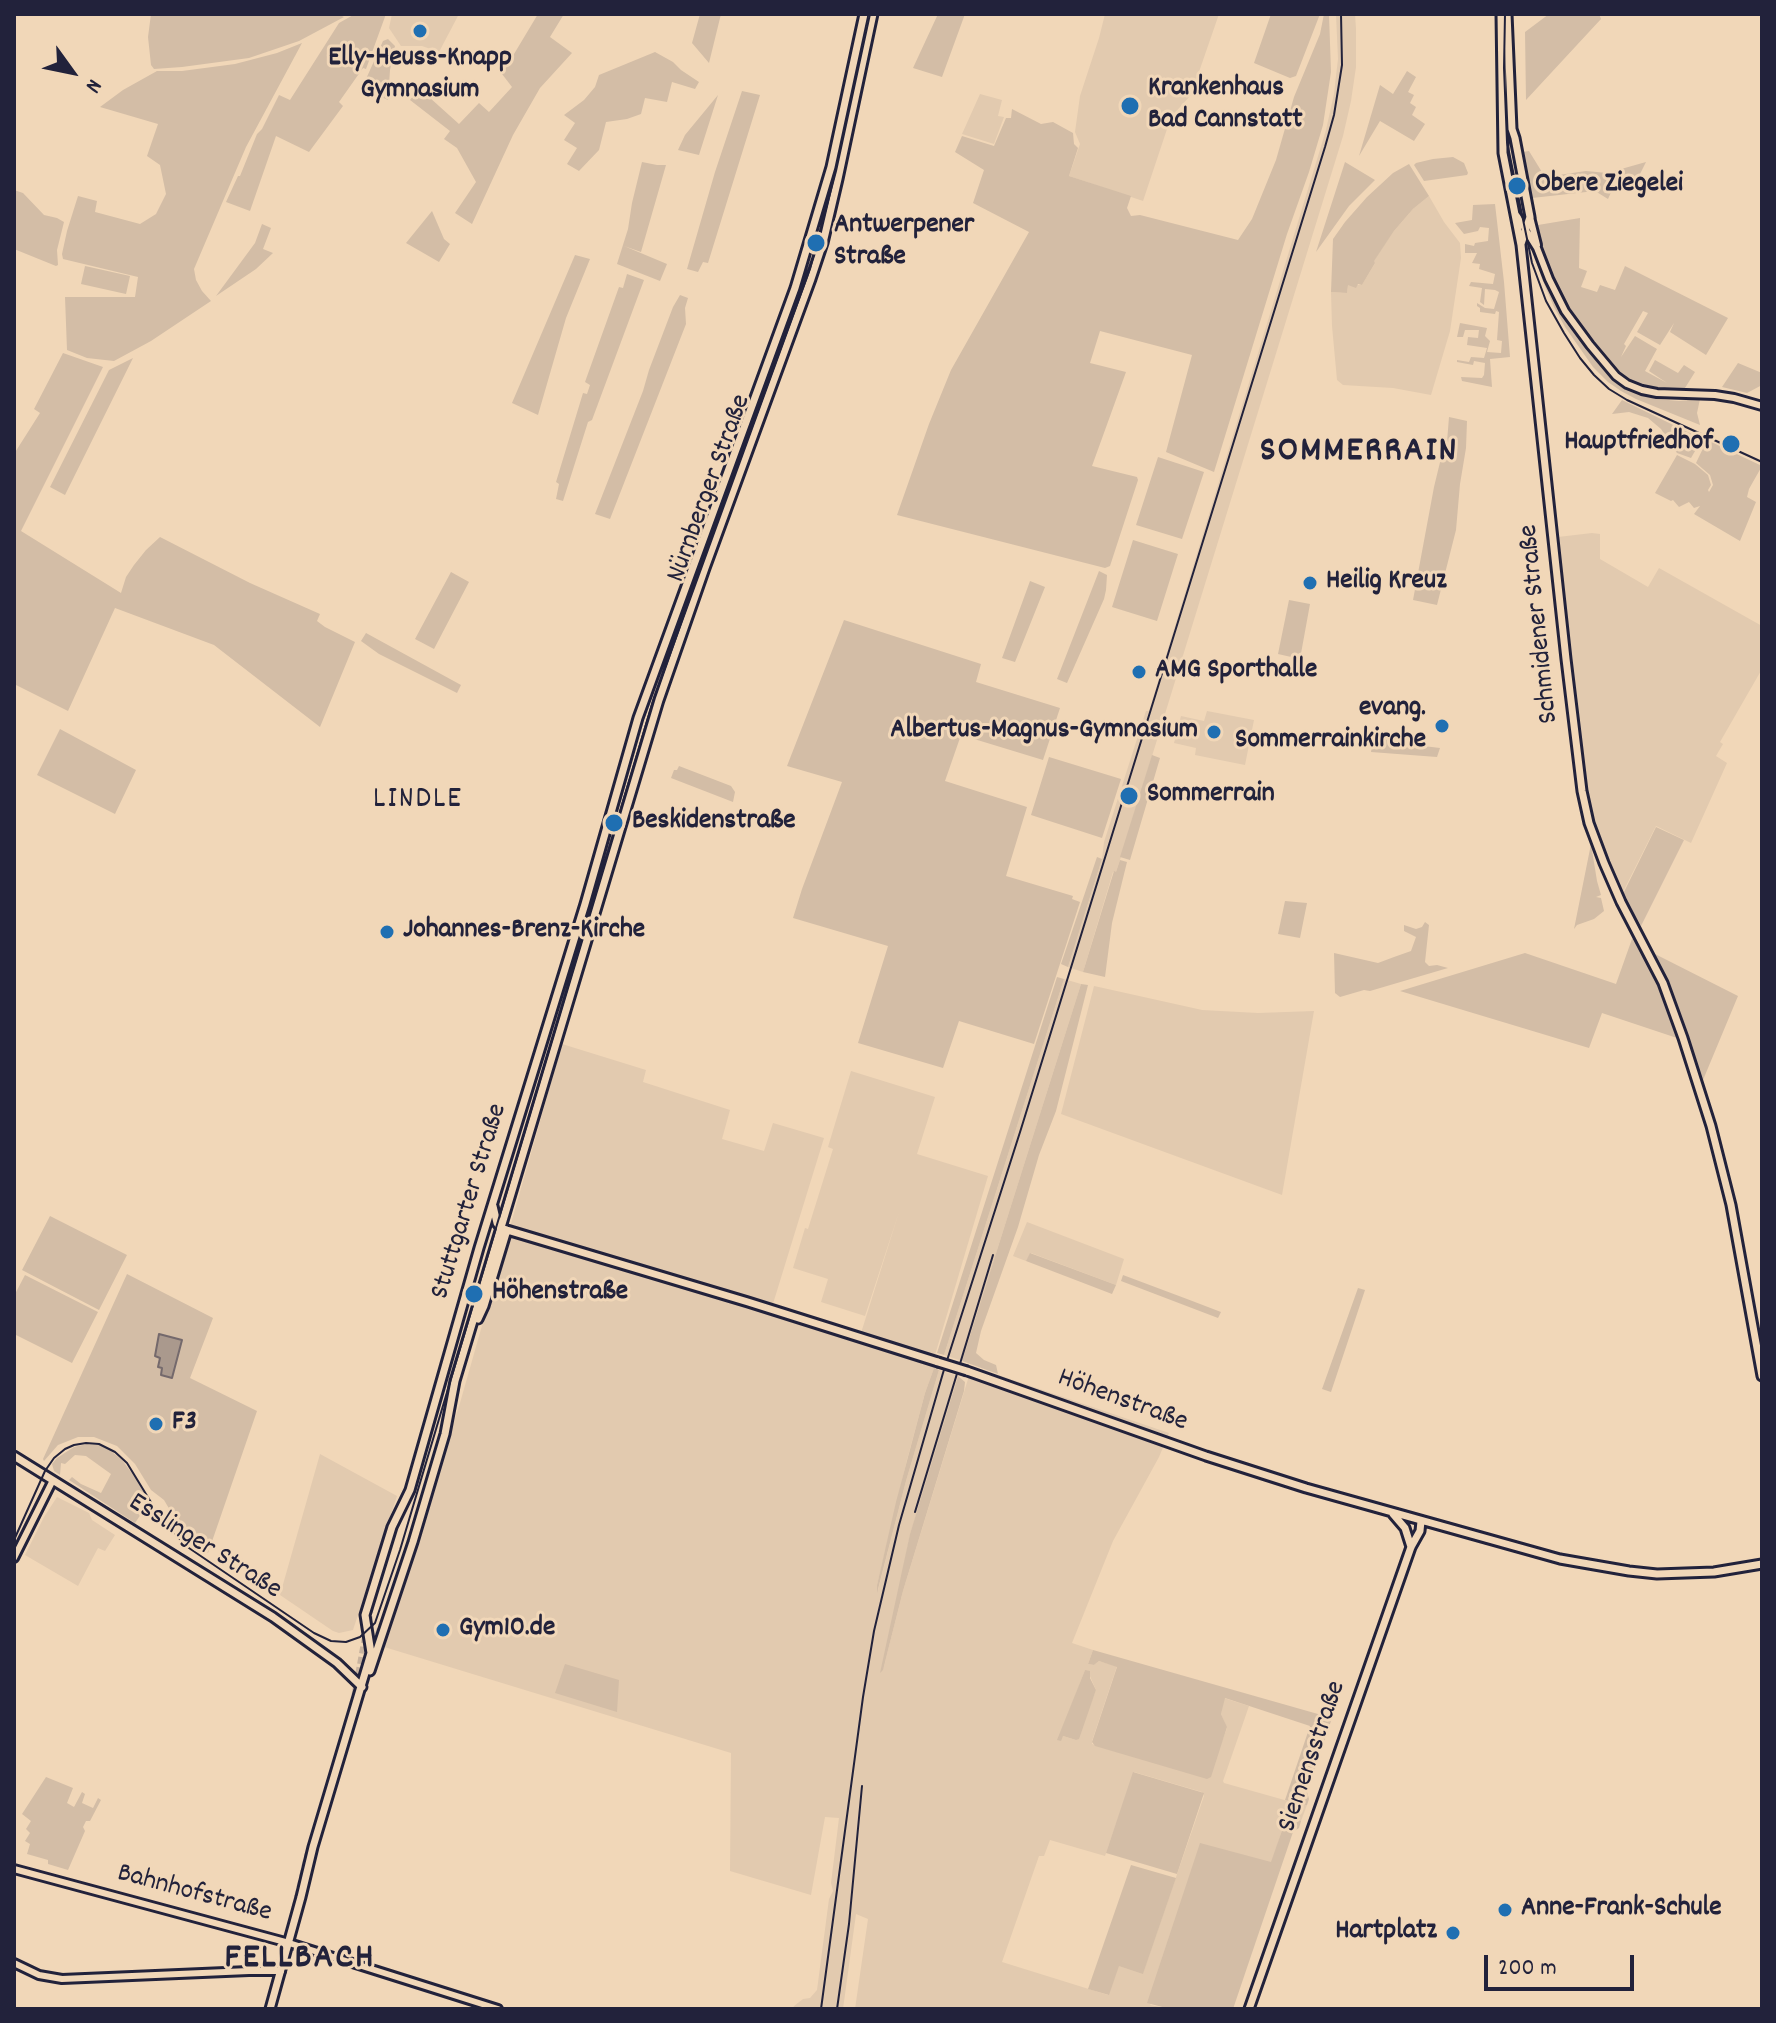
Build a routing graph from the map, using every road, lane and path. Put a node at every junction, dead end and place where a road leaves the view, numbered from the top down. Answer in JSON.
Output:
{"nodes":[{"id":1,"x":864,"y":14,"type":"edge"},
{"id":2,"x":873,"y":14,"type":"edge"},
{"id":3,"x":1504,"y":14,"type":"edge"},
{"id":4,"x":1515,"y":212,"type":"junction"},
{"id":5,"x":1530,"y":217,"type":"junction"},
{"id":6,"x":1526,"y":230,"type":"junction"},
{"id":7,"x":1521,"y":244,"type":"junction"},
{"id":8,"x":1537,"y":248,"type":"junction"},
{"id":9,"x":1762,"y":406,"type":"edge"},
{"id":10,"x":634,"y":733,"type":"junction"},
{"id":11,"x":643,"y":750,"type":"junction"},
{"id":12,"x":628,"y":752,"type":"junction"},
{"id":13,"x":637,"y":770,"type":"junction"},
{"id":14,"x":621,"y":775,"type":"joint"},
{"id":15,"x":576,"y":975,"type":"joint"},
{"id":16,"x":493,"y":1204,"type":"junction"},
{"id":17,"x":504,"y":1229,"type":"junction"},
{"id":18,"x":483,"y":1237,"type":"junction"},
{"id":19,"x":1762,"y":1376,"type":"edge"},
{"id":20,"x":14,"y":1456,"type":"edge"},
{"id":21,"x":52,"y":1482,"type":"junction"},
{"id":22,"x":410,"y":1490,"type":"junction"},
{"id":23,"x":425,"y":1495,"type":"junction"},
{"id":24,"x":1392,"y":1513,"type":"junction"},
{"id":25,"x":1421,"y":1521,"type":"junction"},
{"id":26,"x":1410,"y":1543,"type":"junction"},
{"id":27,"x":14,"y":1558,"type":"edge"},
{"id":28,"x":1762,"y":1564,"type":"edge"},
{"id":29,"x":370,"y":1612,"type":"tunnel mouth"},
{"id":30,"x":384,"y":1620,"type":"tunnel mouth"},
{"id":31,"x":384,"y":1631,"type":"junction"},
{"id":32,"x":368,"y":1633,"type":"junction"},
{"id":33,"x":380,"y":1643,"type":"junction"},
{"id":34,"x":368,"y":1662,"type":"junction"},
{"id":35,"x":348,"y":1672,"type":"junction"},
{"id":36,"x":362,"y":1687,"type":"junction"},
{"id":37,"x":14,"y":1869,"type":"edge"},
{"id":38,"x":289,"y":1943,"type":"junction"},
{"id":39,"x":14,"y":1963,"type":"edge"},
{"id":40,"x":281,"y":1971,"type":"junction"},
{"id":41,"x":270,"y":2009,"type":"edge"},
{"id":42,"x":498,"y":2009,"type":"edge"},
{"id":43,"x":1249,"y":2009,"type":"edge"}],
"edges":[{"from":1,"to":10,"type":"main road","name":"Nürnberger Straße"},
{"from":2,"to":11,"type":"main road","name":"Nürnberger Straße"},
{"from":3,"to":4,"type":"main road","name":"Schmidener Straße"},
{"from":3,"to":5,"type":"main road","name":"Schmidener Straße"},
{"from":4,"to":6,"type":"street","name":"Schmidener Straße"},
{"from":4,"to":7,"type":"main road","name":"Schmidener Straße"},
{"from":5,"to":6,"type":"main road","name":"Schmidener Straße"},
{"from":5,"to":8,"type":"street"},
{"from":6,"to":7,"type":"main road","name":"Schmidener Straße"},
{"from":6,"to":8,"type":"street"},
{"from":7,"to":19,"type":"main road","name":"Schmidener Straße"},
{"from":8,"to":9,"type":"street"},
{"from":10,"to":11,"type":"main road"},
{"from":10,"to":12,"type":"main road","name":"Nürnberger Straße"},
{"from":11,"to":13,"type":"main road","name":"Nürnberger Straße"},
{"from":12,"to":13,"type":"main road"},
{"from":12,"to":14,"type":"main road","name":"Nürnberger Straße"},
{"from":13,"to":15,"type":"main road","name":"Nürnberger Straße"},
{"from":14,"to":16,"type":"main road","name":"Stuttgarter Straße"},
{"from":15,"to":17,"type":"main road","name":"Stuttgarter Straße"},
{"from":16,"to":17,"type":"main road"},
{"from":16,"to":18,"type":"main road","name":"Stuttgarter Straße"},
{"from":17,"to":18,"type":"main road"},
{"from":17,"to":23,"type":"main road","name":"Stuttgarter Straße"},
{"from":17,"to":24,"type":"main road","name":"Höhenstraße","bridge":true},
{"from":18,"to":22,"type":"main road","name":"Stuttgarter Straße"},
{"from":20,"to":21,"type":"main road","name":"Esslinger Straße"},
{"from":21,"to":27,"type":"street"},
{"from":21,"to":35,"type":"main road","name":"Esslinger Straße"},
{"from":22,"to":29,"type":"main road"},
{"from":22,"to":32,"type":"main road","name":"Stuttgarter Straße"},
{"from":23,"to":30,"type":"main road"},
{"from":23,"to":31,"type":"main road","name":"Stuttgarter Straße"},
{"from":24,"to":25,"type":"main road","name":"Höhenstraße"},
{"from":24,"to":26,"type":"main road"},
{"from":25,"to":26,"type":"main road","name":"Siemensstraße"},
{"from":25,"to":28,"type":"main road","name":"Höhenstraße"},
{"from":26,"to":43,"type":"main road","name":"Siemensstraße"},
{"from":31,"to":32,"type":"main road"},
{"from":31,"to":33,"type":"main road","name":"Stuttgarter Straße"},
{"from":32,"to":33,"type":"main road"},
{"from":32,"to":34,"type":"main road","name":"Stuttgarter Straße"},
{"from":33,"to":36,"type":"main road","name":"Stuttgarter Straße"},
{"from":34,"to":35,"type":"main road"},
{"from":34,"to":36,"type":"main road","name":"Stuttgarter Straße"},
{"from":35,"to":36,"type":"main road","name":"Esslinger Straße"},
{"from":36,"to":38,"type":"main road","name":"Stuttgarter Straße"},
{"from":37,"to":38,"type":"street","name":"Bahnhofstraße"},
{"from":38,"to":40,"type":"main road","name":"Stuttgarter Straße"},
{"from":38,"to":42,"type":"street","name":"Bahnhofstraße"},
{"from":39,"to":40,"type":"street"},
{"from":40,"to":41,"type":"main road","name":"Stuttgarter Straße"}]}
